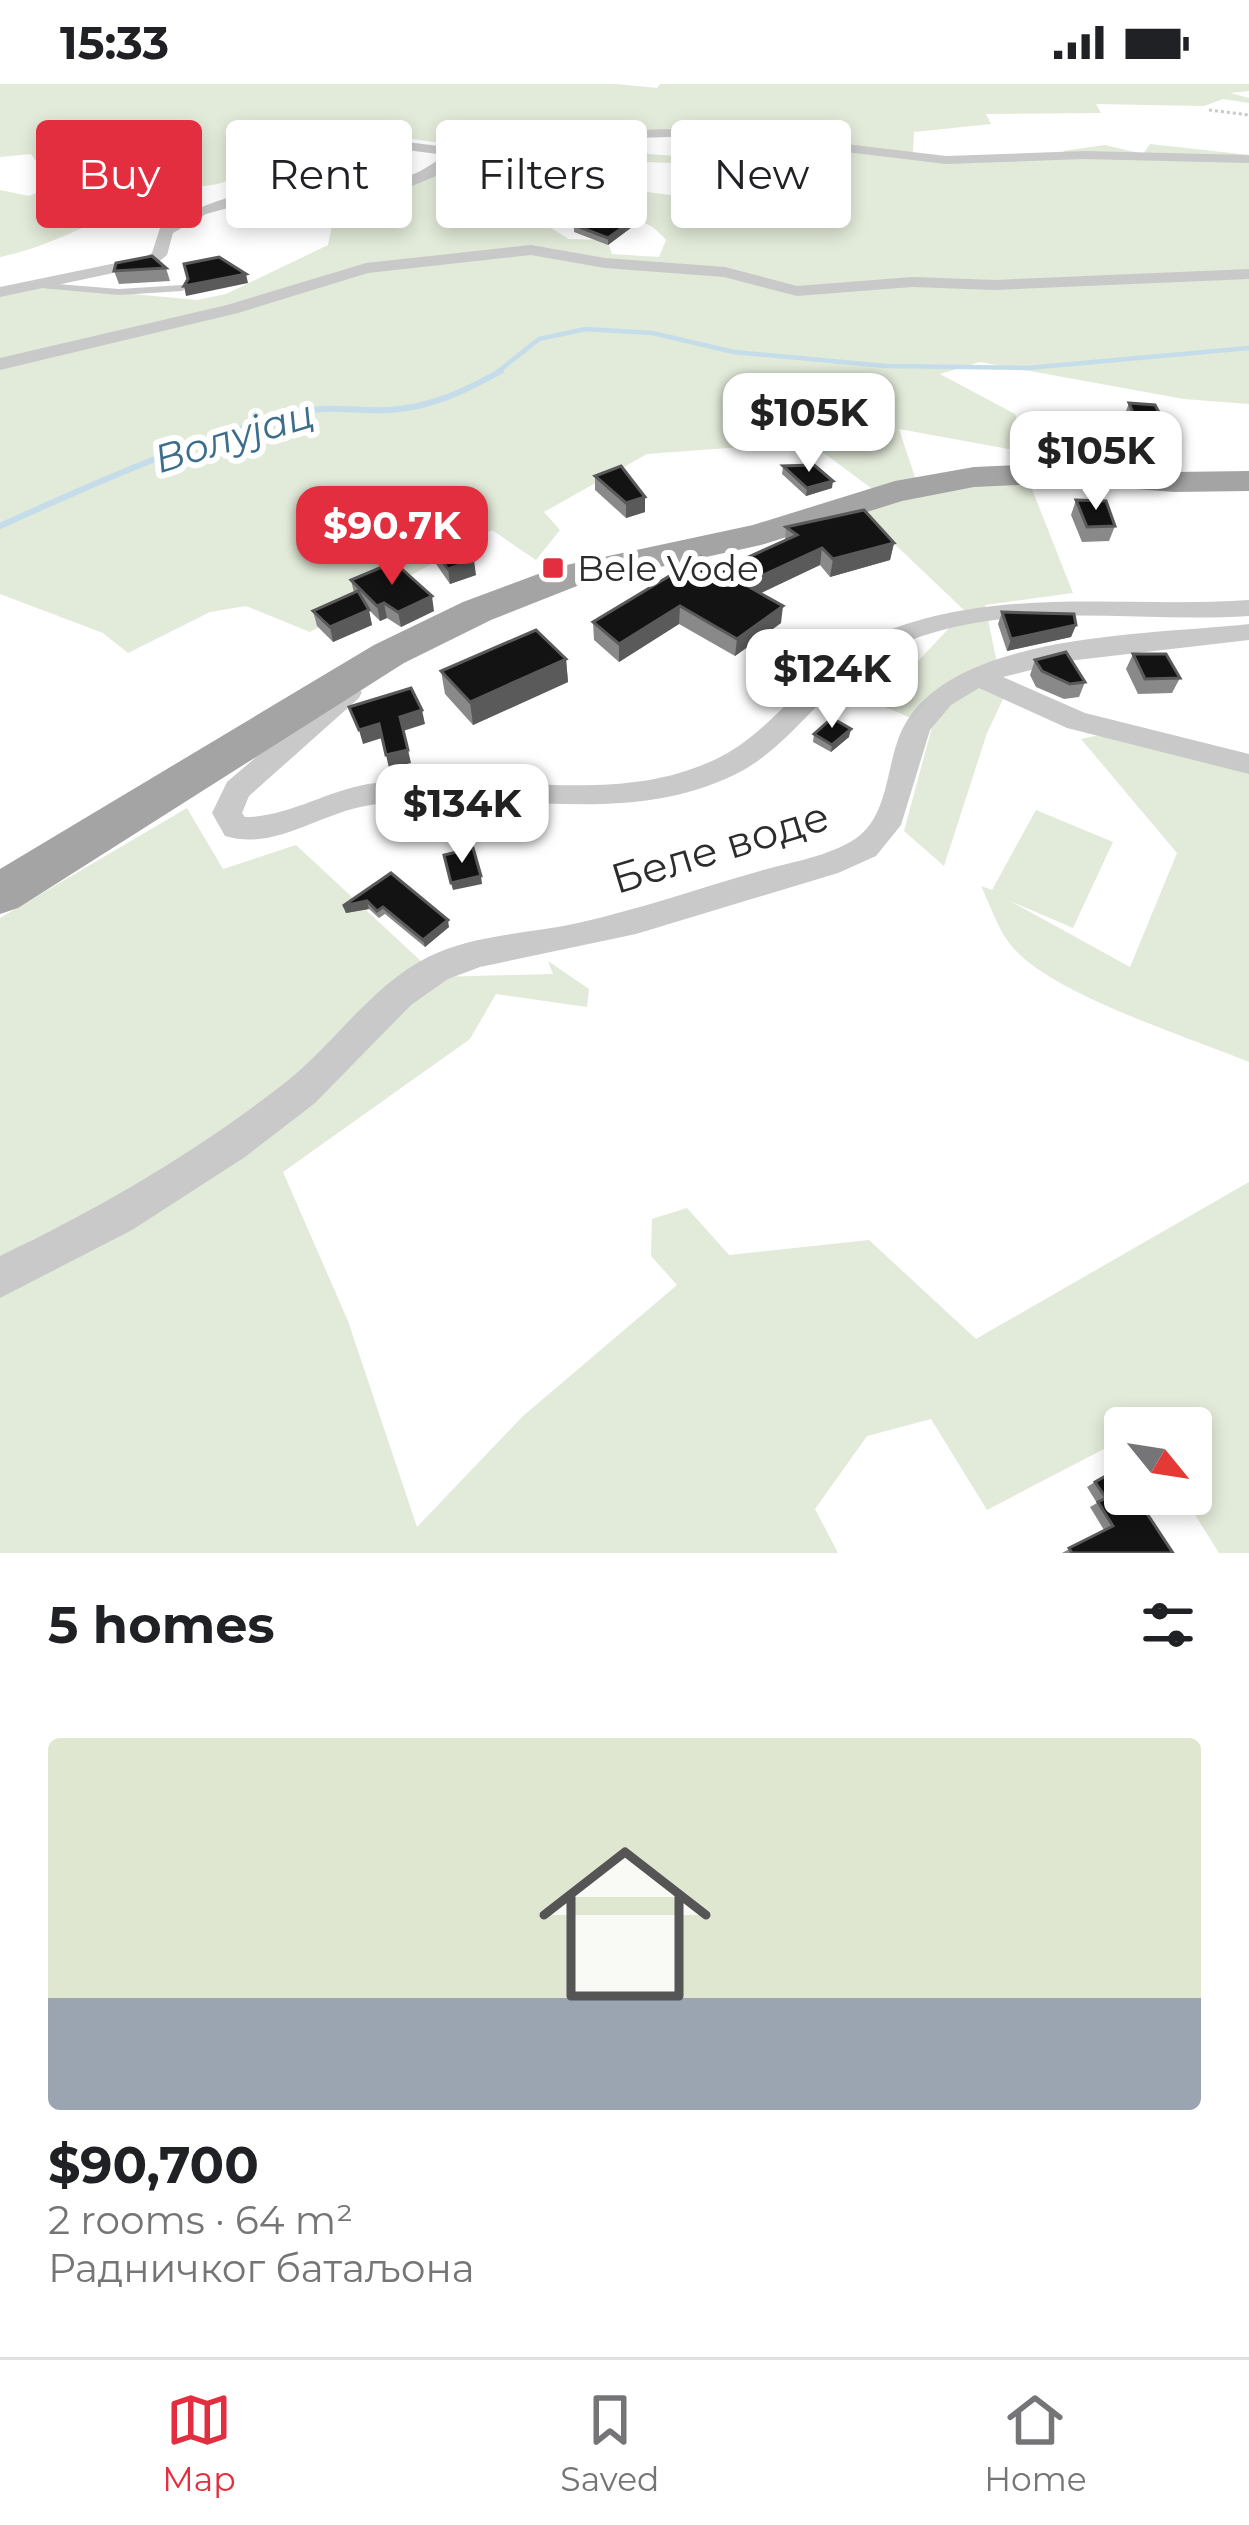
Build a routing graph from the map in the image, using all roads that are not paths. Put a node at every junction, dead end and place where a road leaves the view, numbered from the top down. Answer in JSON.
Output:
{"nodes":[{"id":1,"x":647,"y":134,"type":"edge"},
{"id":2,"x":1249,"y":159,"type":"edge"},
{"id":3,"x":436,"y":168,"type":"edge"},
{"id":4,"x":1249,"y":274,"type":"edge"},
{"id":5,"x":33,"y":286,"type":"junction"},
{"id":6,"x":182,"y":288,"type":"edge"},
{"id":7,"x":0,"y":292,"type":"edge"},
{"id":8,"x":0,"y":364,"type":"edge"},
{"id":9,"x":1249,"y":481,"type":"edge"},
{"id":10,"x":1249,"y":608,"type":"edge"},
{"id":11,"x":1249,"y":632,"type":"edge"},
{"id":12,"x":352,"y":676,"type":"junction"},
{"id":13,"x":979,"y":677,"type":"junction"},
{"id":14,"x":1249,"y":764,"type":"edge"},
{"id":15,"x":0,"y":894,"type":"edge"},
{"id":16,"x":0,"y":1277,"type":"edge"}],
"edges":[{"from":1,"to":2,"type":"street"},
{"from":3,"to":5,"type":"street"},
{"from":4,"to":8,"type":"street"},
{"from":5,"to":6,"type":"lane"},
{"from":5,"to":7,"type":"street"},
{"from":9,"to":12,"type":"main road"},
{"from":10,"to":12,"type":"street","name":"Беле воде"},
{"from":11,"to":13,"type":"street","name":"Беле воде"},
{"from":12,"to":15,"type":"main road"},
{"from":13,"to":14,"type":"street"},
{"from":13,"to":16,"type":"street","name":"Беле воде"}]}
